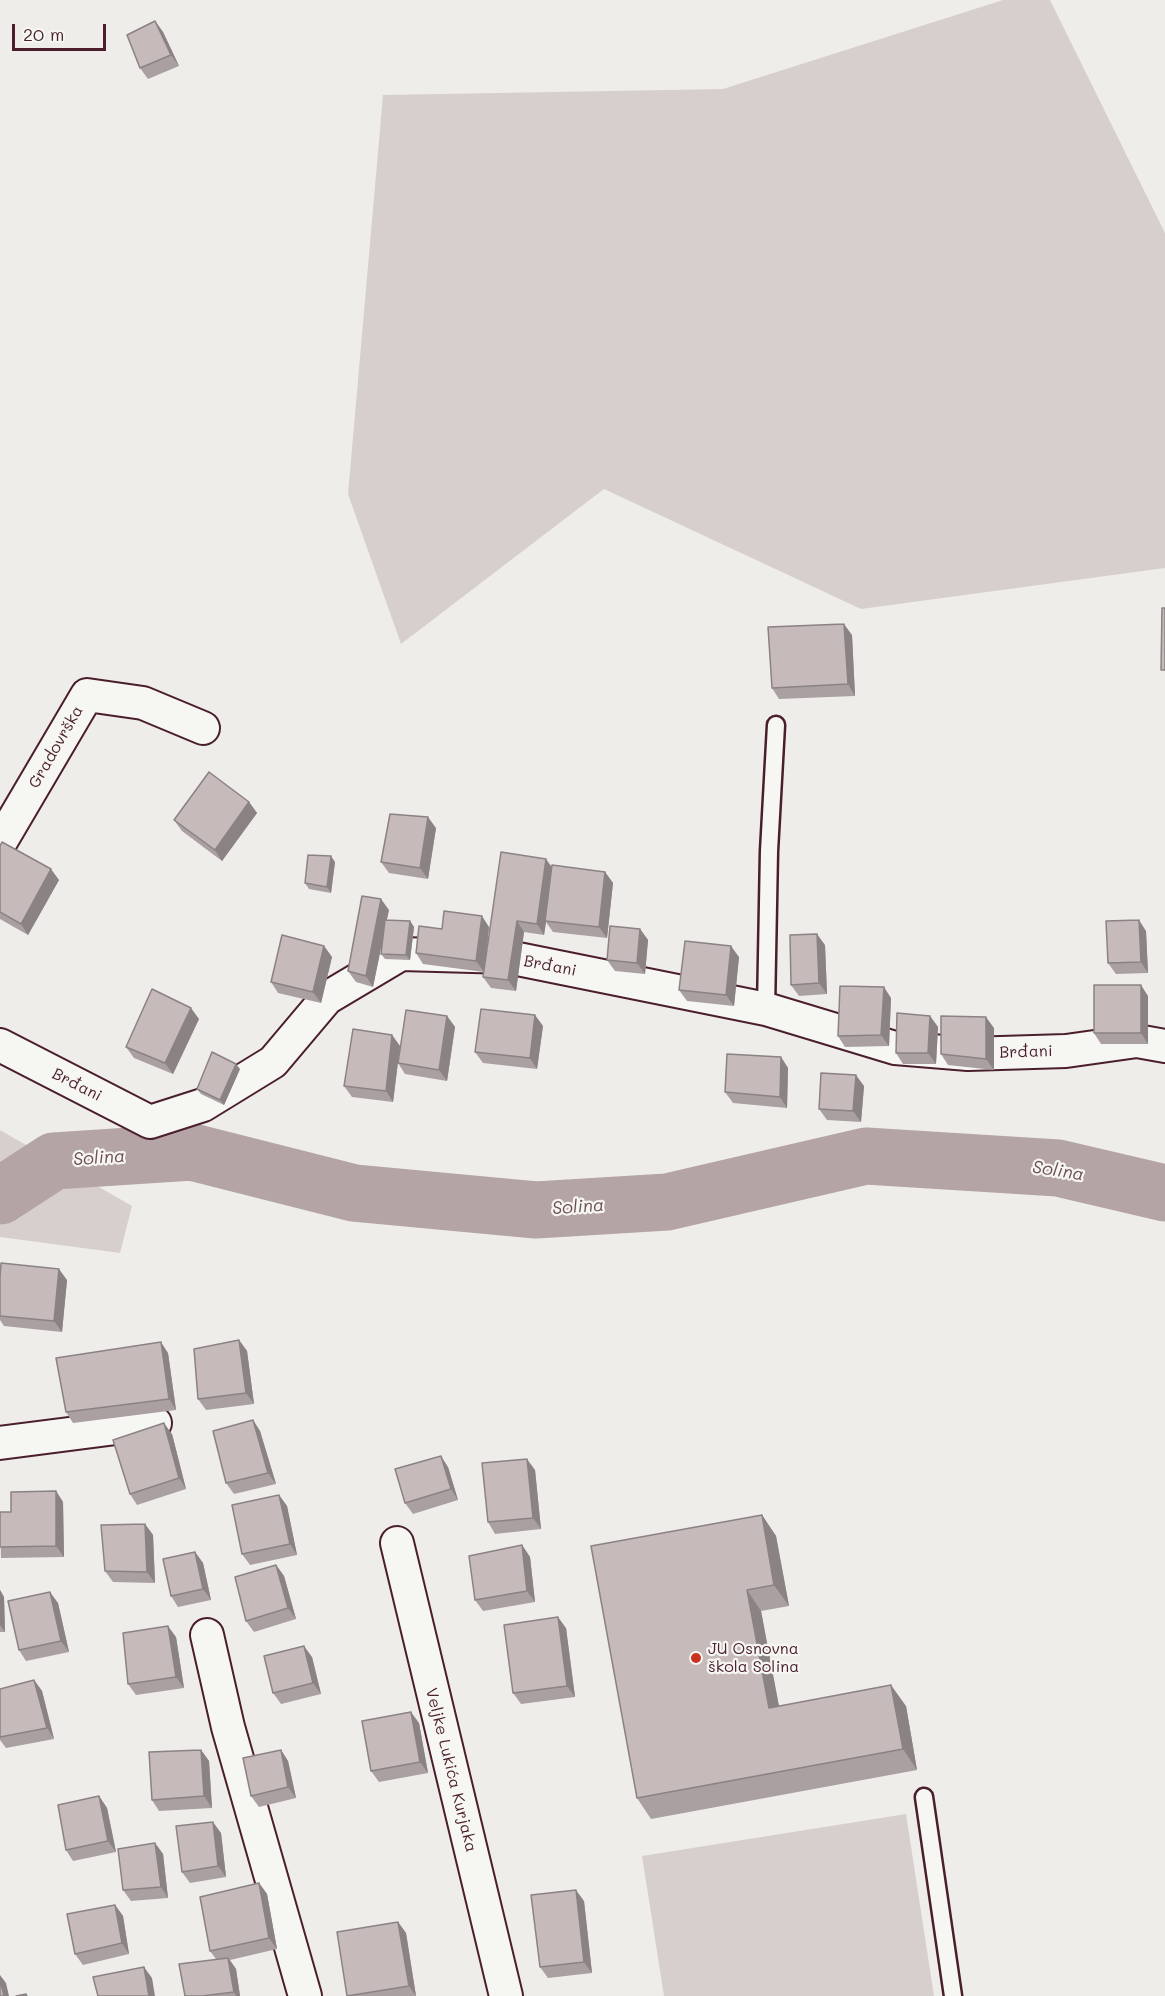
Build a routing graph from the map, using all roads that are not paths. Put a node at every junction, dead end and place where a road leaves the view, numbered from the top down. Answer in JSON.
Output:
{"nodes":[{"id":1,"x":776,"y":725,"type":"dead end"},
{"id":2,"x":203,"y":728,"type":"dead end"},
{"id":3,"x":0,"y":843,"type":"edge"},
{"id":4,"x":766,"y":1009,"type":"junction"},
{"id":5,"x":0,"y":1045,"type":"edge"},
{"id":6,"x":1165,"y":1046,"type":"edge"},
{"id":7,"x":155,"y":1423,"type":"edge"},
{"id":8,"x":0,"y":1443,"type":"edge"},
{"id":9,"x":396,"y":1543,"type":"dead end"},
{"id":10,"x":207,"y":1635,"type":"dead end"},
{"id":11,"x":924,"y":1797,"type":"dead end"},
{"id":12,"x":305,"y":1996,"type":"edge"},
{"id":13,"x":506,"y":1996,"type":"edge"},
{"id":14,"x":953,"y":1996,"type":"edge"}],
"edges":[{"from":1,"to":4,"type":"lane"},
{"from":2,"to":3,"type":"street","name":"Gradovrška"},
{"from":4,"to":5,"type":"street","name":"Brđani"},
{"from":4,"to":6,"type":"street","name":"Brđani"},
{"from":7,"to":8,"type":"street"},
{"from":9,"to":13,"type":"street","name":"Veljke Lukića Kurjaka"},
{"from":10,"to":12,"type":"street"},
{"from":11,"to":14,"type":"lane"}]}
